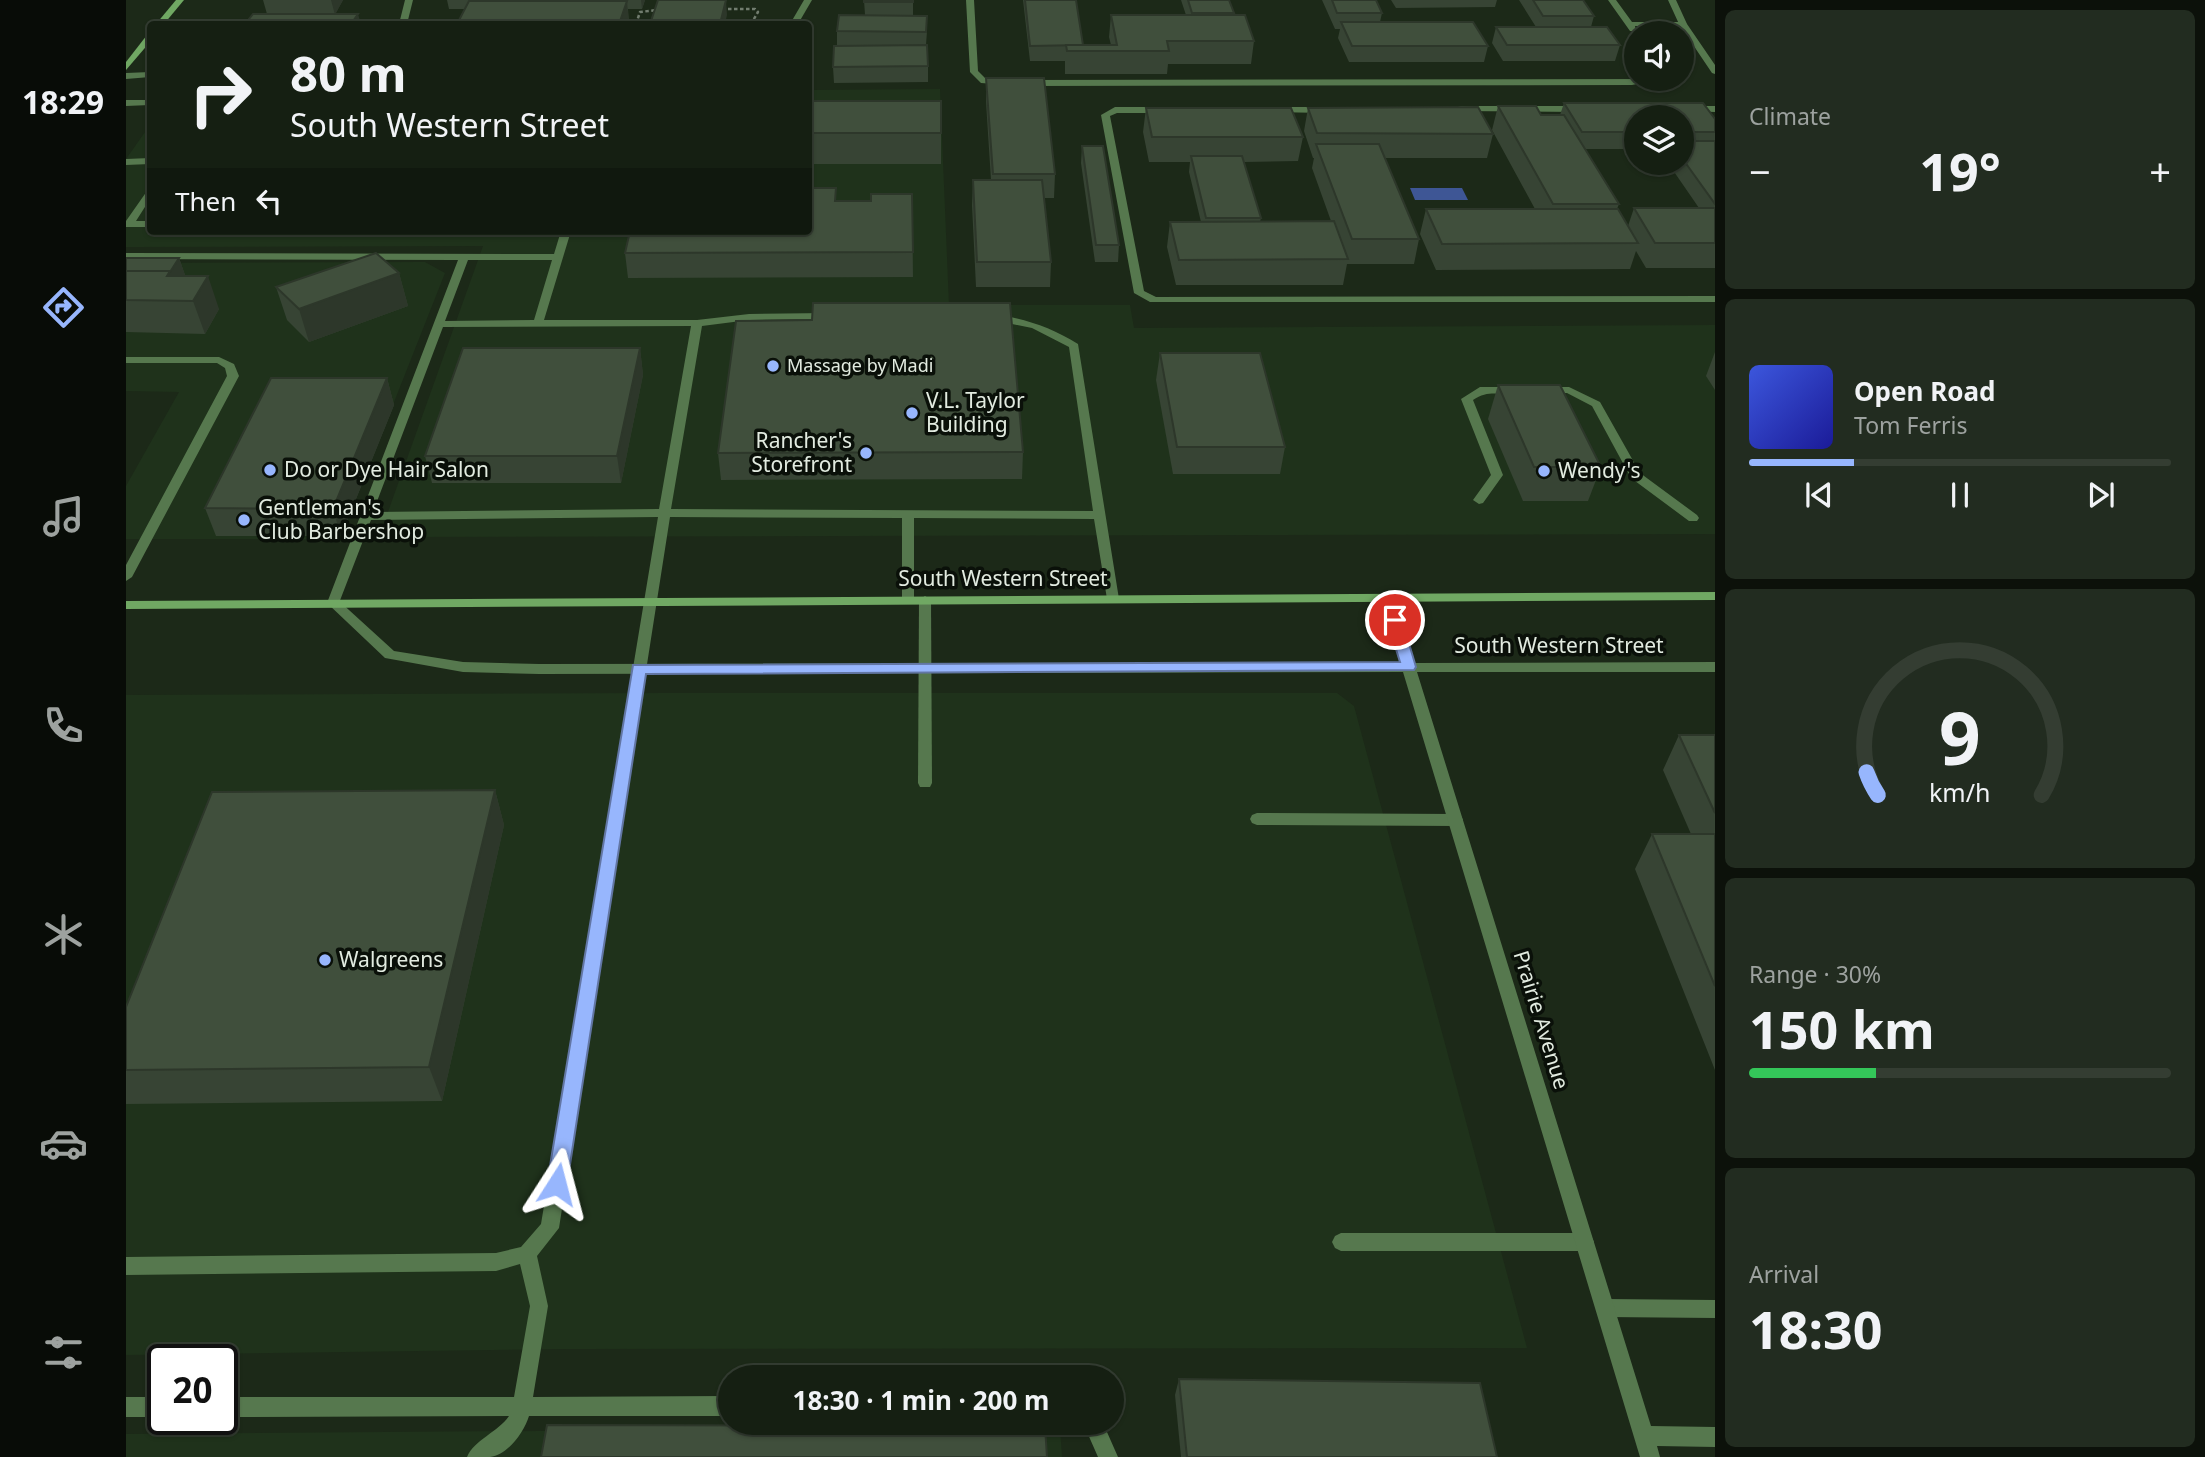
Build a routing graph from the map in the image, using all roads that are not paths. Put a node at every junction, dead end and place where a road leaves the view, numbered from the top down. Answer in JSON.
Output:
{"nodes":[{"id":1,"x":180,"y":0,"type":"edge"},
{"id":2,"x":409,"y":0,"type":"edge"},
{"id":3,"x":808,"y":0,"type":"edge"},
{"id":4,"x":970,"y":0,"type":"edge"},
{"id":5,"x":1612,"y":0,"type":"edge"},
{"id":6,"x":1672,"y":0,"type":"edge"},
{"id":7,"x":162,"y":21,"type":"edge"},
{"id":8,"x":404,"y":21,"type":"edge"},
{"id":9,"x":796,"y":21,"type":"edge"},
{"id":10,"x":1627,"y":21,"type":"edge"},
{"id":11,"x":1682,"y":21,"type":"edge"},
{"id":12,"x":1694,"y":40,"type":"edge"},
{"id":13,"x":147,"y":41,"type":"edge"},
{"id":14,"x":126,"y":67,"type":"edge"},
{"id":15,"x":1715,"y":71,"type":"edge"},
{"id":16,"x":147,"y":75,"type":"edge"},
{"id":17,"x":126,"y":76,"type":"edge"},
{"id":18,"x":1624,"y":82,"type":"edge"},
{"id":19,"x":126,"y":103,"type":"edge"},
{"id":20,"x":147,"y":103,"type":"edge"},
{"id":21,"x":1590,"y":109,"type":"edge"},
{"id":22,"x":1694,"y":109,"type":"edge"},
{"id":23,"x":1715,"y":109,"type":"edge"},
{"id":24,"x":1171,"y":110,"type":"edge"},
{"id":25,"x":1269,"y":110,"type":"edge"},
{"id":26,"x":1339,"y":110,"type":"edge"},
{"id":27,"x":1450,"y":110,"type":"edge"},
{"id":28,"x":147,"y":161,"type":"edge"},
{"id":29,"x":126,"y":162,"type":"edge"},
{"id":30,"x":147,"y":197,"type":"edge"},
{"id":31,"x":128,"y":224,"type":"edge"},
{"id":32,"x":147,"y":224,"type":"edge"},
{"id":33,"x":565,"y":235,"type":"edge"},
{"id":34,"x":126,"y":256,"type":"edge"},
{"id":35,"x":464,"y":257,"type":"junction"},
{"id":36,"x":558,"y":257,"type":"junction"},
{"id":37,"x":1715,"y":299,"type":"edge"},
{"id":38,"x":846,"y":316,"type":"edge"},
{"id":39,"x":982,"y":317,"type":"edge"},
{"id":40,"x":696,"y":323,"type":"junction"},
{"id":41,"x":439,"y":324,"type":"junction"},
{"id":42,"x":538,"y":324,"type":"junction"},
{"id":43,"x":126,"y":360,"type":"edge"},
{"id":44,"x":1479,"y":500,"type":"dead end"},
{"id":45,"x":666,"y":513,"type":"junction"},
{"id":46,"x":908,"y":514,"type":"junction"},
{"id":47,"x":1100,"y":515,"type":"junction"},
{"id":48,"x":366,"y":516,"type":"junction"},
{"id":49,"x":1693,"y":518,"type":"dead end"},
{"id":50,"x":126,"y":577,"type":"edge"},
{"id":51,"x":1715,"y":596,"type":"edge"},
{"id":52,"x":1387,"y":597,"type":"junction"},
{"id":53,"x":1113,"y":599,"type":"junction"},
{"id":54,"x":908,"y":600,"type":"junction"},
{"id":55,"x":925,"y":600,"type":"junction"},
{"id":56,"x":649,"y":602,"type":"junction"},
{"id":57,"x":333,"y":603,"type":"junction"},
{"id":58,"x":126,"y":605,"type":"edge"},
{"id":59,"x":1409,"y":667,"type":"junction"},
{"id":60,"x":1715,"y":667,"type":"edge"},
{"id":61,"x":925,"y":668,"type":"junction"},
{"id":62,"x":639,"y":669,"type":"junction"},
{"id":63,"x":925,"y":783,"type":"dead end"},
{"id":64,"x":1257,"y":819,"type":"dead end"},
{"id":65,"x":1456,"y":820,"type":"junction"},
{"id":66,"x":1341,"y":1242,"type":"dead end"},
{"id":67,"x":1585,"y":1242,"type":"junction"},
{"id":68,"x":527,"y":1254,"type":"junction"},
{"id":69,"x":126,"y":1266,"type":"edge"},
{"id":70,"x":1605,"y":1308,"type":"junction"},
{"id":71,"x":1715,"y":1308,"type":"edge"},
{"id":72,"x":522,"y":1406,"type":"junction"},
{"id":73,"x":718,"y":1406,"type":"edge"},
{"id":74,"x":126,"y":1407,"type":"edge"},
{"id":75,"x":147,"y":1407,"type":"edge"},
{"id":76,"x":238,"y":1407,"type":"edge"},
{"id":77,"x":1098,"y":1435,"type":"edge"},
{"id":78,"x":1643,"y":1436,"type":"junction"},
{"id":79,"x":1715,"y":1437,"type":"edge"},
{"id":80,"x":477,"y":1457,"type":"edge"},
{"id":81,"x":1108,"y":1457,"type":"edge"},
{"id":82,"x":1650,"y":1457,"type":"edge"}],
"edges":[{"from":1,"to":7,"type":"main road"},
{"from":2,"to":8,"type":"street"},
{"from":3,"to":9,"type":"street"},
{"from":4,"to":18,"type":"street"},
{"from":5,"to":10,"type":"street"},
{"from":6,"to":11,"type":"street"},
{"from":12,"to":15,"type":"street"},
{"from":13,"to":14,"type":"main road"},
{"from":16,"to":17,"type":"street"},
{"from":19,"to":20,"type":"street"},
{"from":21,"to":27,"type":"street"},
{"from":22,"to":23,"type":"street"},
{"from":24,"to":37,"type":"street"},
{"from":25,"to":26,"type":"street"},
{"from":28,"to":29,"type":"street"},
{"from":30,"to":31,"type":"street"},
{"from":31,"to":32,"type":"street"},
{"from":33,"to":36,"type":"street"},
{"from":34,"to":35,"type":"street"},
{"from":35,"to":36,"type":"street"},
{"from":35,"to":41,"type":"street"},
{"from":36,"to":42,"type":"street"},
{"from":38,"to":40,"type":"street"},
{"from":39,"to":47,"type":"street"},
{"from":40,"to":42,"type":"street"},
{"from":40,"to":45,"type":"street"},
{"from":41,"to":42,"type":"street"},
{"from":41,"to":48,"type":"street"},
{"from":43,"to":50,"type":"street"},
{"from":44,"to":49,"type":"street"},
{"from":45,"to":46,"type":"street"},
{"from":45,"to":48,"type":"street"},
{"from":45,"to":56,"type":"street"},
{"from":46,"to":47,"type":"street"},
{"from":46,"to":54,"type":"street"},
{"from":47,"to":53,"type":"street"},
{"from":48,"to":57,"type":"street"},
{"from":51,"to":52,"type":"main road","name":"South Western Street"},
{"from":52,"to":53,"type":"main road","name":"South Western Street"},
{"from":52,"to":59,"type":"street","name":"Prairie Avenue"},
{"from":53,"to":55,"type":"main road","name":"South Western Street"},
{"from":54,"to":55,"type":"main road","name":"South Western Street"},
{"from":54,"to":56,"type":"main road","name":"South Western Street"},
{"from":55,"to":61,"type":"street"},
{"from":56,"to":57,"type":"main road","name":"South Western Street"},
{"from":56,"to":62,"type":"street"},
{"from":57,"to":58,"type":"main road","name":"South Western Street"},
{"from":57,"to":62,"type":"street","name":"South Western Street"},
{"from":59,"to":60,"type":"street","name":"South Western Street"},
{"from":59,"to":61,"type":"street","name":"South Western Street"},
{"from":59,"to":65,"type":"street","name":"Prairie Avenue"},
{"from":61,"to":62,"type":"street","name":"South Western Street"},
{"from":61,"to":63,"type":"street"},
{"from":62,"to":68,"type":"street"},
{"from":64,"to":65,"type":"street"},
{"from":65,"to":67,"type":"street","name":"Prairie Avenue"},
{"from":66,"to":67,"type":"street"},
{"from":67,"to":70,"type":"street","name":"Prairie Avenue"},
{"from":68,"to":69,"type":"street"},
{"from":68,"to":72,"type":"street"},
{"from":70,"to":71,"type":"street"},
{"from":70,"to":78,"type":"street","name":"Prairie Avenue"},
{"from":72,"to":73,"type":"street"},
{"from":72,"to":76,"type":"street"},
{"from":72,"to":80,"type":"street"},
{"from":74,"to":75,"type":"street"},
{"from":77,"to":81,"type":"street"},
{"from":78,"to":79,"type":"street"},
{"from":78,"to":82,"type":"street","name":"Prairie Avenue"}]}
